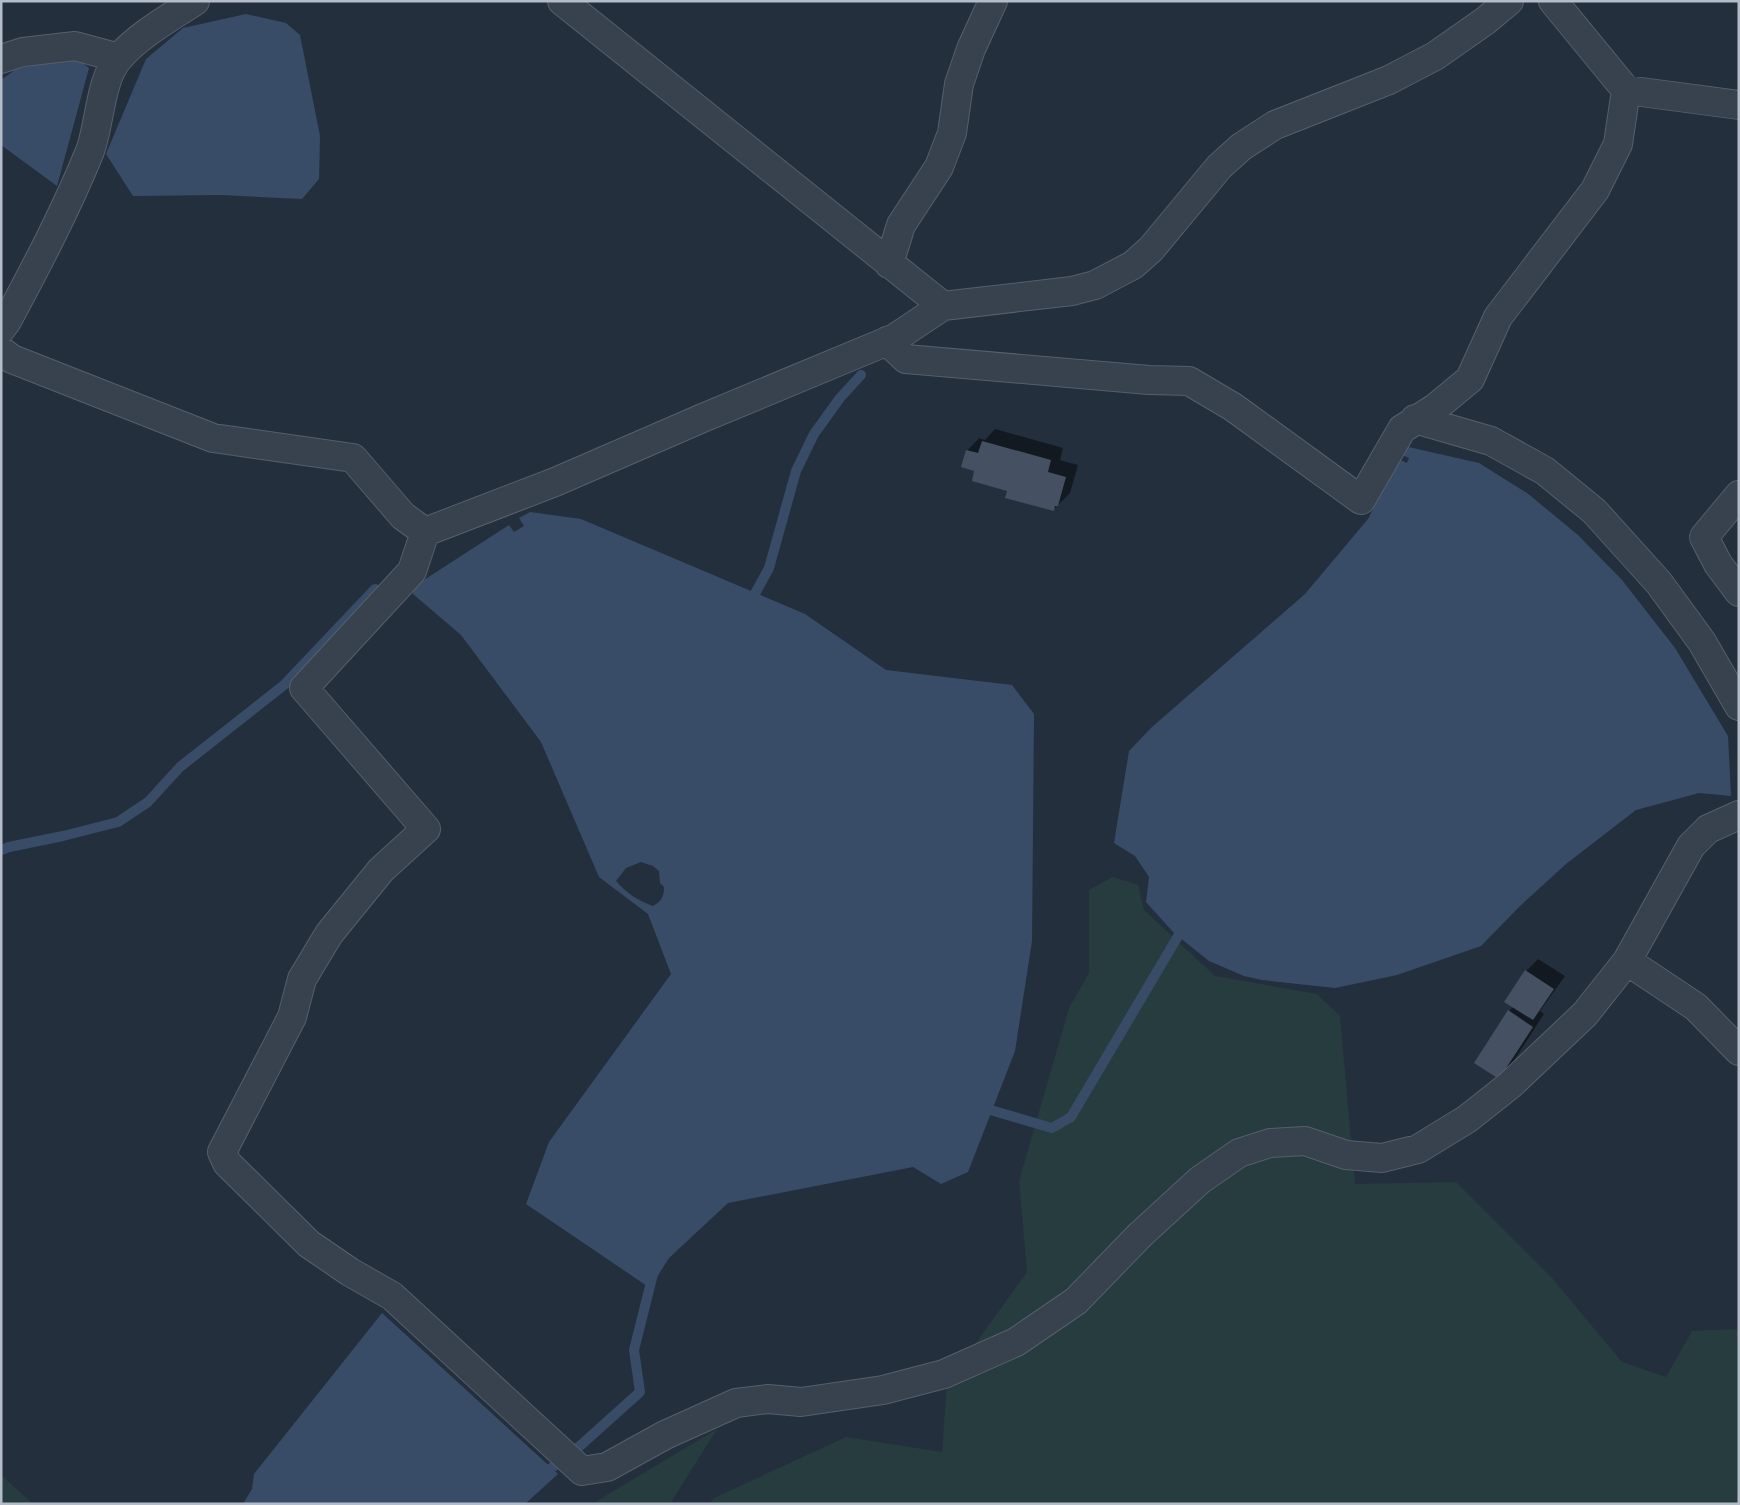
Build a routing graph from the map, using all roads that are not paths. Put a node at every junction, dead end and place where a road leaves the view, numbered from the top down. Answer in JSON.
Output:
{"nodes":[{"id":1,"x":195,"y":1,"type":"edge"},
{"id":2,"x":562,"y":1,"type":"edge"},
{"id":3,"x":993,"y":1,"type":"edge"},
{"id":4,"x":1508,"y":1,"type":"edge"},
{"id":5,"x":1553,"y":1,"type":"edge"},
{"id":6,"x":119,"y":58,"type":"junction"},
{"id":7,"x":1,"y":59,"type":"edge"},
{"id":8,"x":1626,"y":90,"type":"junction"},
{"id":9,"x":1739,"y":105,"type":"edge"},
{"id":10,"x":889,"y":264,"type":"junction"},
{"id":11,"x":943,"y":306,"type":"junction"},
{"id":12,"x":1,"y":329,"type":"edge"},
{"id":13,"x":887,"y":341,"type":"junction"},
{"id":14,"x":1,"y":351,"type":"edge"},
{"id":15,"x":1415,"y":419,"type":"junction"},
{"id":16,"x":1739,"y":495,"type":"edge"},
{"id":17,"x":425,"y":532,"type":"junction"},
{"id":18,"x":1739,"y":592,"type":"edge"},
{"id":19,"x":1739,"y":706,"type":"edge"},
{"id":20,"x":1739,"y":815,"type":"edge"},
{"id":21,"x":1627,"y":961,"type":"junction"},
{"id":22,"x":1739,"y":1051,"type":"edge"}],
"edges":[{"from":1,"to":6,"type":"street"},
{"from":2,"to":10,"type":"street"},
{"from":3,"to":10,"type":"street"},
{"from":4,"to":11,"type":"street"},
{"from":5,"to":8,"type":"street"},
{"from":6,"to":7,"type":"street"},
{"from":6,"to":12,"type":"street"},
{"from":8,"to":9,"type":"street"},
{"from":8,"to":15,"type":"street"},
{"from":10,"to":11,"type":"street"},
{"from":11,"to":13,"type":"street"},
{"from":13,"to":15,"type":"street"},
{"from":13,"to":17,"type":"street"},
{"from":14,"to":17,"type":"street"},
{"from":15,"to":19,"type":"street"},
{"from":16,"to":18,"type":"street"},
{"from":17,"to":21,"type":"street"},
{"from":20,"to":21,"type":"street"},
{"from":21,"to":22,"type":"street"}]}
